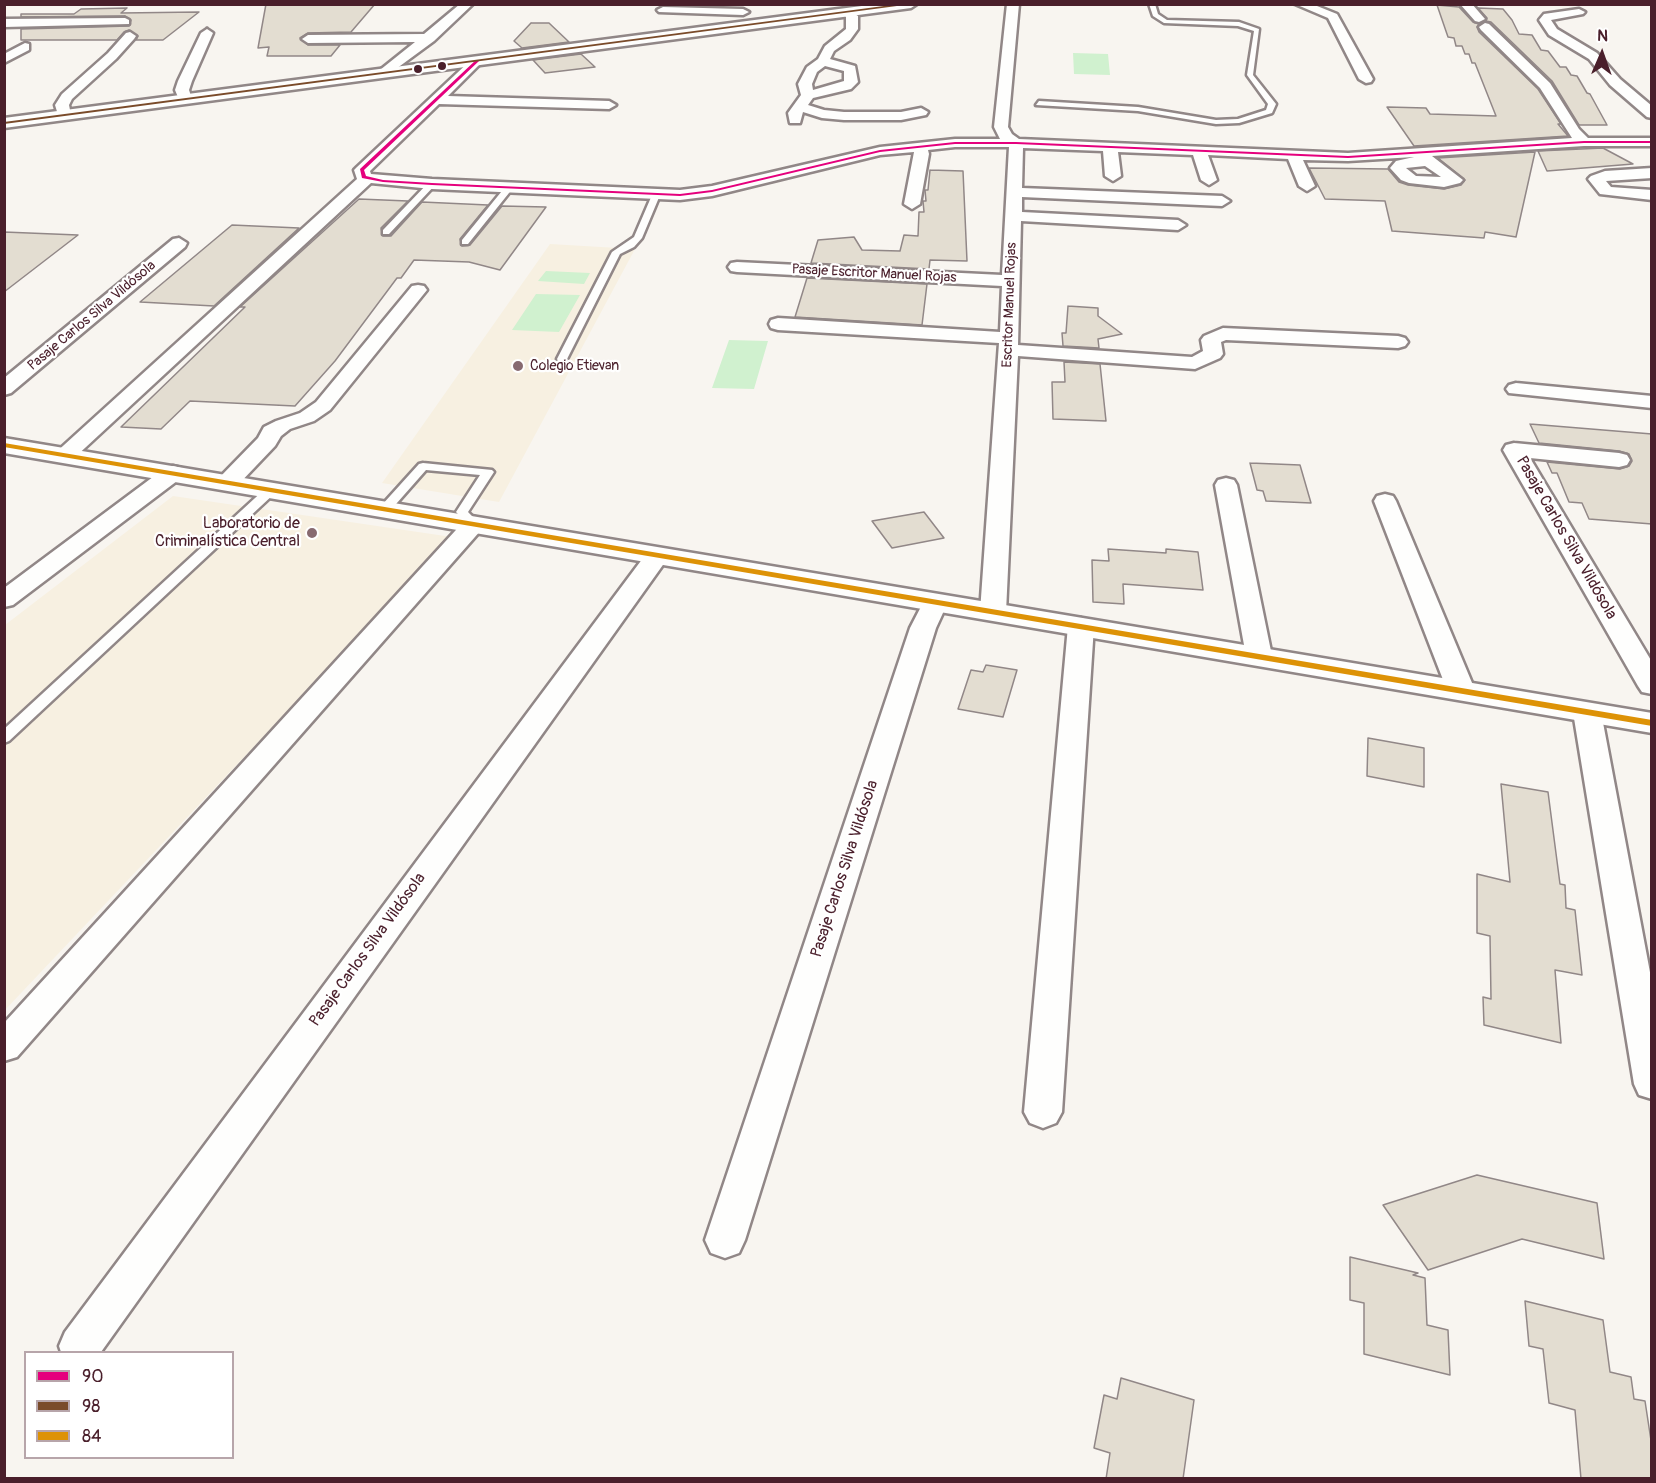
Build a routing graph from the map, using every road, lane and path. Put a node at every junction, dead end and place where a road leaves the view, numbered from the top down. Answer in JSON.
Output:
{"nodes":[{"id":1,"x":468,"y":4,"type":"edge"},
{"id":2,"x":910,"y":4,"type":"edge"},
{"id":3,"x":1013,"y":4,"type":"edge"},
{"id":4,"x":1152,"y":4,"type":"edge"},
{"id":5,"x":1300,"y":4,"type":"edge"},
{"id":6,"x":1465,"y":4,"type":"edge"},
{"id":7,"x":746,"y":8,"type":"edge"},
{"id":8,"x":663,"y":10,"type":"dead end"},
{"id":9,"x":1579,"y":12,"type":"dead end"},
{"id":10,"x":849,"y":13,"type":"junction"},
{"id":11,"x":126,"y":22,"type":"dead end"},
{"id":12,"x":4,"y":23,"type":"edge"},
{"id":13,"x":730,"y":28,"type":"junction"},
{"id":14,"x":207,"y":33,"type":"dead end"},
{"id":15,"x":130,"y":36,"type":"dead end"},
{"id":16,"x":430,"y":38,"type":"junction"},
{"id":17,"x":308,"y":39,"type":"dead end"},
{"id":18,"x":25,"y":47,"type":"dead end"},
{"id":19,"x":4,"y":59,"type":"edge"},
{"id":20,"x":477,"y":61,"type":"junction"},
{"id":21,"x":823,"y":61,"type":"junction"},
{"id":22,"x":386,"y":73,"type":"junction"},
{"id":23,"x":1366,"y":79,"type":"dead end"},
{"id":24,"x":185,"y":99,"type":"junction"},
{"id":25,"x":436,"y":100,"type":"junction"},
{"id":26,"x":804,"y":101,"type":"junction"},
{"id":27,"x":1039,"y":103,"type":"dead end"},
{"id":28,"x":609,"y":105,"type":"dead end"},
{"id":29,"x":921,"y":112,"type":"dead end"},
{"id":30,"x":822,"y":114,"type":"junction"},
{"id":31,"x":1652,"y":114,"type":"edge"},
{"id":32,"x":64,"y":115,"type":"junction"},
{"id":33,"x":795,"y":120,"type":"junction"},
{"id":34,"x":4,"y":123,"type":"edge"},
{"id":35,"x":777,"y":130,"type":"dead end"},
{"id":36,"x":1584,"y":142,"type":"junction"},
{"id":37,"x":1016,"y":143,"type":"junction"},
{"id":38,"x":918,"y":146,"type":"junction"},
{"id":39,"x":1647,"y":147,"type":"edge"},
{"id":40,"x":1110,"y":148,"type":"junction"},
{"id":41,"x":1199,"y":152,"type":"junction"},
{"id":42,"x":1294,"y":156,"type":"junction"},
{"id":43,"x":1652,"y":173,"type":"edge"},
{"id":44,"x":1113,"y":176,"type":"dead end"},
{"id":45,"x":365,"y":177,"type":"junction"},
{"id":46,"x":1209,"y":180,"type":"dead end"},
{"id":47,"x":432,"y":184,"type":"junction"},
{"id":48,"x":1307,"y":186,"type":"dead end"},
{"id":49,"x":509,"y":188,"type":"junction"},
{"id":50,"x":1014,"y":192,"type":"junction"},
{"id":51,"x":656,"y":195,"type":"junction"},
{"id":52,"x":1652,"y":195,"type":"edge"},
{"id":53,"x":1222,"y":201,"type":"dead end"},
{"id":54,"x":912,"y":204,"type":"dead end"},
{"id":55,"x":1013,"y":216,"type":"junction"},
{"id":56,"x":1178,"y":225,"type":"dead end"},
{"id":57,"x":386,"y":232,"type":"dead end"},
{"id":58,"x":179,"y":243,"type":"dead end"},
{"id":59,"x":465,"y":243,"type":"dead end"},
{"id":60,"x":737,"y":267,"type":"dead end"},
{"id":61,"x":1011,"y":281,"type":"junction"},
{"id":62,"x":418,"y":290,"type":"dead end"},
{"id":63,"x":778,"y":324,"type":"dead end"},
{"id":64,"x":1398,"y":342,"type":"dead end"},
{"id":65,"x":1008,"y":344,"type":"junction"},
{"id":66,"x":562,"y":359,"type":"dead end"},
{"id":67,"x":4,"y":389,"type":"edge"},
{"id":68,"x":1516,"y":389,"type":"dead end"},
{"id":69,"x":1652,"y":402,"type":"edge"},
{"id":70,"x":4,"y":445,"type":"edge"},
{"id":71,"x":64,"y":455,"type":"junction"},
{"id":72,"x":1619,"y":460,"type":"dead end"},
{"id":73,"x":173,"y":473,"type":"junction"},
{"id":74,"x":227,"y":483,"type":"junction"},
{"id":75,"x":1226,"y":486,"type":"dead end"},
{"id":76,"x":271,"y":490,"type":"junction"},
{"id":77,"x":1385,"y":501,"type":"dead end"},
{"id":78,"x":385,"y":509,"type":"junction"},
{"id":79,"x":474,"y":524,"type":"junction"},
{"id":80,"x":658,"y":555,"type":"junction"},
{"id":81,"x":4,"y":600,"type":"edge"},
{"id":82,"x":934,"y":602,"type":"junction"},
{"id":83,"x":993,"y":612,"type":"junction"},
{"id":84,"x":1082,"y":626,"type":"junction"},
{"id":85,"x":1259,"y":656,"type":"junction"},
{"id":86,"x":1652,"y":686,"type":"edge"},
{"id":87,"x":1461,"y":690,"type":"junction"},
{"id":88,"x":1587,"y":712,"type":"junction"},
{"id":89,"x":1652,"y":723,"type":"edge"},
{"id":90,"x":4,"y":738,"type":"edge"},
{"id":91,"x":4,"y":1047,"type":"edge"},
{"id":92,"x":1652,"y":1084,"type":"edge"},
{"id":93,"x":1043,"y":1112,"type":"dead end"},
{"id":94,"x":725,"y":1240,"type":"dead end"},
{"id":95,"x":80,"y":1346,"type":"dead end"}],
"edges":[{"from":1,"to":16,"type":"street"},
{"from":2,"to":10,"type":"street"},
{"from":3,"to":37,"type":"street"},
{"from":4,"to":27,"type":"lane"},
{"from":5,"to":23,"type":"street"},
{"from":6,"to":36,"type":"street"},
{"from":7,"to":8,"type":"street"},
{"from":7,"to":13,"type":"street"},
{"from":9,"to":31,"type":"street"},
{"from":10,"to":13,"type":"street"},
{"from":10,"to":21,"type":"street"},
{"from":11,"to":12,"type":"street"},
{"from":13,"to":20,"type":"street"},
{"from":14,"to":24,"type":"street"},
{"from":15,"to":32,"type":"street"},
{"from":16,"to":17,"type":"street"},
{"from":16,"to":22,"type":"street"},
{"from":18,"to":19,"type":"street"},
{"from":20,"to":22,"type":"street"},
{"from":20,"to":25,"type":"street"},
{"from":21,"to":26,"type":"street"},
{"from":21,"to":26,"type":"street"},
{"from":22,"to":24,"type":"street"},
{"from":24,"to":32,"type":"street"},
{"from":25,"to":28,"type":"street"},
{"from":25,"to":45,"type":"street"},
{"from":26,"to":30,"type":"street"},
{"from":26,"to":33,"type":"street"},
{"from":29,"to":30,"type":"street"},
{"from":30,"to":33,"type":"street"},
{"from":32,"to":34,"type":"street"},
{"from":33,"to":35,"type":"street"},
{"from":36,"to":39,"type":"street"},
{"from":36,"to":42,"type":"street"},
{"from":37,"to":38,"type":"street"},
{"from":37,"to":40,"type":"street"},
{"from":37,"to":50,"type":"street","name":"Escritor Manuel Rojas"},
{"from":38,"to":51,"type":"street"},
{"from":38,"to":54,"type":"street"},
{"from":40,"to":41,"type":"street"},
{"from":40,"to":44,"type":"street"},
{"from":41,"to":42,"type":"street"},
{"from":41,"to":46,"type":"street"},
{"from":42,"to":48,"type":"street"},
{"from":43,"to":52,"type":"street"},
{"from":45,"to":47,"type":"street"},
{"from":45,"to":71,"type":"street"},
{"from":47,"to":49,"type":"street"},
{"from":47,"to":57,"type":"lane"},
{"from":49,"to":51,"type":"street"},
{"from":49,"to":59,"type":"lane"},
{"from":50,"to":53,"type":"street"},
{"from":50,"to":55,"type":"street","name":"Escritor Manuel Rojas"},
{"from":51,"to":66,"type":"lane"},
{"from":55,"to":56,"type":"street"},
{"from":55,"to":61,"type":"street","name":"Escritor Manuel Rojas"},
{"from":58,"to":67,"type":"street","name":"Pasaje Carlos Silva Vildósola"},
{"from":60,"to":61,"type":"street","name":"Pasaje Escritor Manuel Rojas"},
{"from":61,"to":65,"type":"street","name":"Escritor Manuel Rojas"},
{"from":62,"to":74,"type":"street"},
{"from":63,"to":65,"type":"street"},
{"from":64,"to":65,"type":"street"},
{"from":65,"to":83,"type":"street","name":"Escritor Manuel Rojas"},
{"from":68,"to":69,"type":"street"},
{"from":70,"to":71,"type":"street"},
{"from":71,"to":73,"type":"street"},
{"from":72,"to":86,"type":"street","name":"Pasaje Carlos Silva Vildósola"},
{"from":73,"to":74,"type":"street"},
{"from":73,"to":81,"type":"street"},
{"from":74,"to":76,"type":"street"},
{"from":75,"to":85,"type":"street"},
{"from":76,"to":78,"type":"street"},
{"from":76,"to":90,"type":"lane"},
{"from":77,"to":87,"type":"street"},
{"from":78,"to":79,"type":"street"},
{"from":78,"to":79,"type":"lane"},
{"from":79,"to":80,"type":"street"},
{"from":79,"to":91,"type":"street"},
{"from":80,"to":82,"type":"street"},
{"from":80,"to":95,"type":"street","name":"Pasaje Carlos Silva Vildósola"},
{"from":82,"to":83,"type":"street"},
{"from":82,"to":94,"type":"street","name":"Pasaje Carlos Silva Vildósola"},
{"from":83,"to":84,"type":"street"},
{"from":84,"to":85,"type":"street"},
{"from":84,"to":93,"type":"street"},
{"from":85,"to":87,"type":"street"},
{"from":87,"to":88,"type":"street"},
{"from":88,"to":89,"type":"street"},
{"from":88,"to":92,"type":"street"}]}
